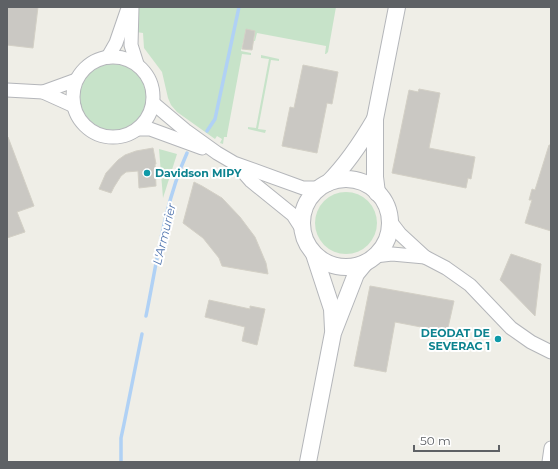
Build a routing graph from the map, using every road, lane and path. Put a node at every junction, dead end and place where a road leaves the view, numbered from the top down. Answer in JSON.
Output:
{"nodes":[{"id":1,"x":128,"y":7,"type":"edge"},
{"id":2,"x":132,"y":7,"type":"edge"},
{"id":3,"x":397,"y":7,"type":"edge"},
{"id":4,"x":108,"y":57,"type":"junction"},
{"id":5,"x":137,"y":64,"type":"junction"},
{"id":6,"x":76,"y":80,"type":"junction"},
{"id":7,"x":7,"y":90,"type":"edge"},
{"id":8,"x":43,"y":92,"type":"junction"},
{"id":9,"x":153,"y":102,"type":"junction"},
{"id":10,"x":74,"y":106,"type":"junction"},
{"id":11,"x":375,"y":120,"type":"junction"},
{"id":12,"x":138,"y":129,"type":"junction"},
{"id":13,"x":217,"y":153,"type":"junction"},
{"id":14,"x":234,"y":163,"type":"junction"},
{"id":15,"x":323,"y":186,"type":"junction"},
{"id":16,"x":377,"y":193,"type":"junction"},
{"id":17,"x":390,"y":221,"type":"junction"},
{"id":18,"x":302,"y":229,"type":"junction"},
{"id":19,"x":314,"y":254,"type":"junction"},
{"id":20,"x":425,"y":257,"type":"junction"},
{"id":21,"x":370,"y":259,"type":"junction"},
{"id":22,"x":333,"y":333,"type":"junction"},
{"id":23,"x":551,"y":352,"type":"edge"},
{"id":24,"x":551,"y":448,"type":"edge"},
{"id":25,"x":308,"y":462,"type":"edge"},
{"id":26,"x":549,"y":462,"type":"edge"}],
"edges":[{"from":1,"to":4,"type":"street"},
{"from":2,"to":5,"type":"street"},
{"from":3,"to":11,"type":"street"},
{"from":4,"to":5,"type":"street"},
{"from":4,"to":6,"type":"street"},
{"from":5,"to":9,"type":"street"},
{"from":6,"to":8,"type":"street"},
{"from":6,"to":10,"type":"street"},
{"from":7,"to":8,"type":"street"},
{"from":8,"to":10,"type":"street"},
{"from":9,"to":12,"type":"street"},
{"from":9,"to":13,"type":"street"},
{"from":10,"to":12,"type":"street"},
{"from":11,"to":15,"type":"street"},
{"from":11,"to":16,"type":"street"},
{"from":12,"to":13,"type":"street"},
{"from":13,"to":14,"type":"street"},
{"from":14,"to":15,"type":"street"},
{"from":14,"to":18,"type":"street"},
{"from":15,"to":16,"type":"street"},
{"from":15,"to":18,"type":"street"},
{"from":16,"to":17,"type":"street"},
{"from":17,"to":20,"type":"street"},
{"from":17,"to":21,"type":"street"},
{"from":18,"to":19,"type":"street"},
{"from":19,"to":21,"type":"street"},
{"from":19,"to":22,"type":"street"},
{"from":20,"to":21,"type":"street"},
{"from":20,"to":23,"type":"street"},
{"from":21,"to":22,"type":"street"},
{"from":22,"to":25,"type":"street"},
{"from":24,"to":26,"type":"street"}]}
